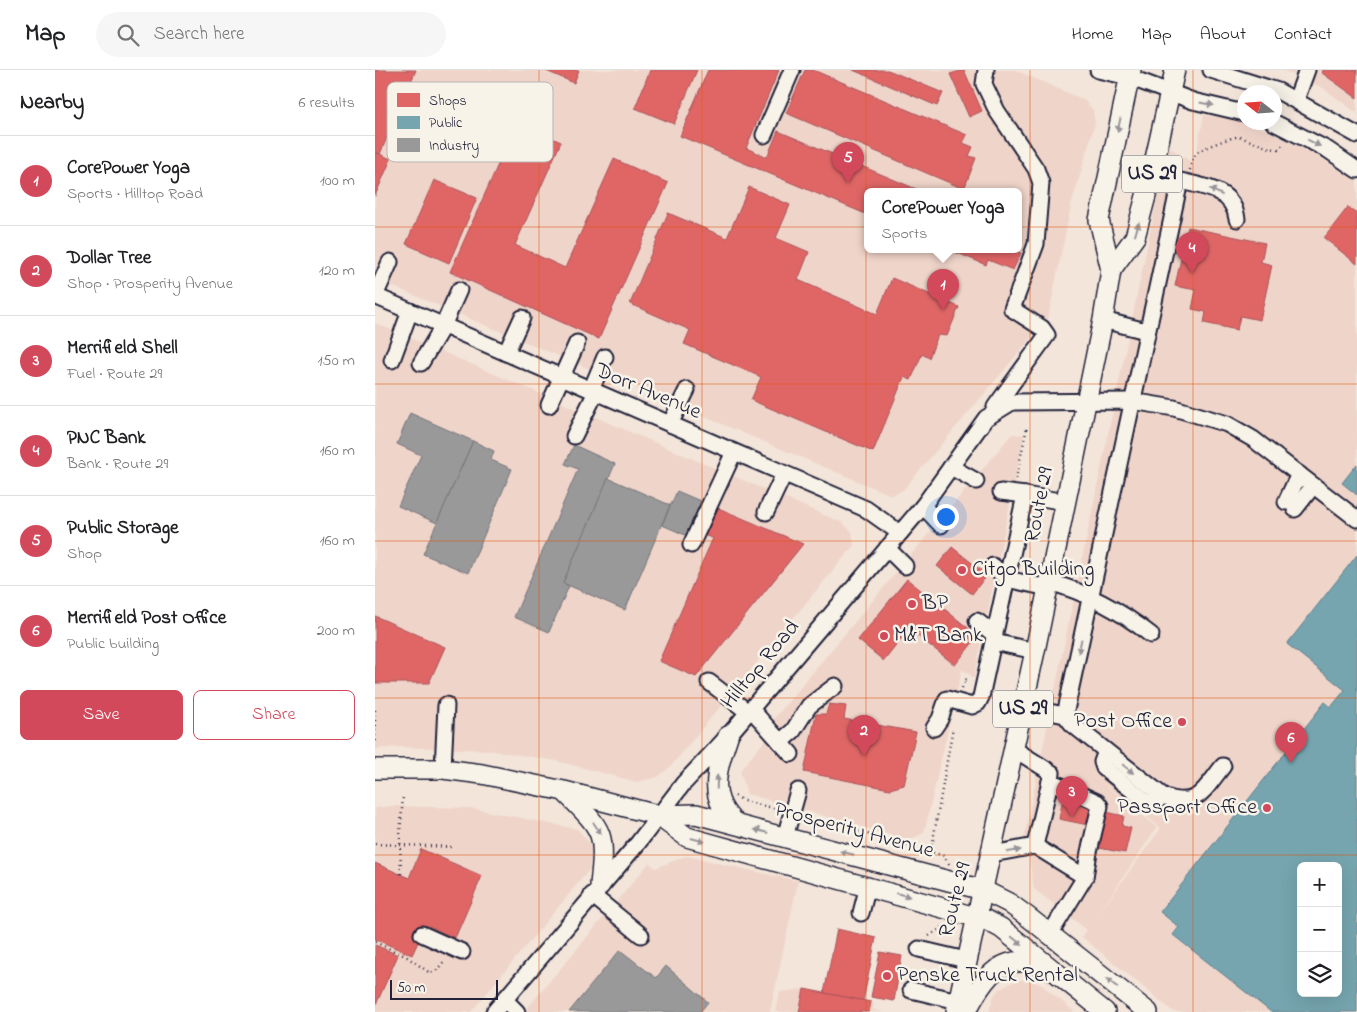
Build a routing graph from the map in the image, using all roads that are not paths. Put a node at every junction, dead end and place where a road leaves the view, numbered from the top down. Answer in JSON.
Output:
{"nodes":[{"id":1,"x":792,"y":70,"type":"edge"},
{"id":2,"x":986,"y":70,"type":"edge"},
{"id":3,"x":1098,"y":70,"type":"edge"},
{"id":4,"x":1175,"y":70,"type":"edge"},
{"id":5,"x":1211,"y":70,"type":"edge"},
{"id":6,"x":1307,"y":70,"type":"edge"},
{"id":7,"x":1130,"y":74,"type":"edge"},
{"id":8,"x":1170,"y":91,"type":"junction"},
{"id":9,"x":1296,"y":100,"type":"junction"},
{"id":10,"x":1237,"y":111,"type":"edge"},
{"id":11,"x":1282,"y":127,"type":"edge"},
{"id":12,"x":764,"y":135,"type":"dead end"},
{"id":13,"x":1357,"y":135,"type":"edge"},
{"id":14,"x":1357,"y":170,"type":"edge"},
{"id":15,"x":1237,"y":220,"type":"dead end"},
{"id":16,"x":390,"y":262,"type":"dead end"},
{"id":17,"x":1111,"y":270,"type":"junction"},
{"id":18,"x":459,"y":290,"type":"dead end"},
{"id":19,"x":375,"y":296,"type":"edge"},
{"id":20,"x":409,"y":311,"type":"junction"},
{"id":21,"x":522,"y":318,"type":"dead end"},
{"id":22,"x":1103,"y":320,"type":"junction"},
{"id":23,"x":443,"y":326,"type":"junction"},
{"id":24,"x":1146,"y":331,"type":"junction"},
{"id":25,"x":577,"y":342,"type":"dead end"},
{"id":26,"x":506,"y":353,"type":"junction"},
{"id":27,"x":605,"y":356,"type":"dead end"},
{"id":28,"x":392,"y":360,"type":"dead end"},
{"id":29,"x":421,"y":363,"type":"dead end"},
{"id":30,"x":562,"y":377,"type":"junction"},
{"id":31,"x":687,"y":390,"type":"dead end"},
{"id":32,"x":594,"y":391,"type":"junction"},
{"id":33,"x":1132,"y":401,"type":"junction"},
{"id":34,"x":1085,"y":403,"type":"junction"},
{"id":35,"x":549,"y":404,"type":"dead end"},
{"id":36,"x":986,"y":418,"type":"junction"},
{"id":37,"x":670,"y":424,"type":"junction"},
{"id":38,"x":574,"y":436,"type":"dead end"},
{"id":39,"x":735,"y":452,"type":"junction"},
{"id":40,"x":951,"y":467,"type":"junction"},
{"id":41,"x":785,"y":474,"type":"junction"},
{"id":42,"x":1299,"y":474,"type":"junction"},
{"id":43,"x":975,"y":481,"type":"dead end"},
{"id":44,"x":1313,"y":486,"type":"junction"},
{"id":45,"x":1001,"y":492,"type":"dead end"},
{"id":46,"x":1025,"y":495,"type":"junction"},
{"id":47,"x":1065,"y":502,"type":"junction"},
{"id":48,"x":923,"y":506,"type":"junction"},
{"id":49,"x":766,"y":512,"type":"dead end"},
{"id":50,"x":1357,"y":519,"type":"edge"},
{"id":51,"x":941,"y":525,"type":"dead end"},
{"id":52,"x":900,"y":533,"type":"junction"},
{"id":53,"x":691,"y":545,"type":"dead end"},
{"id":54,"x":887,"y":548,"type":"junction"},
{"id":55,"x":905,"y":566,"type":"dead end"},
{"id":56,"x":993,"y":566,"type":"dead end"},
{"id":57,"x":1007,"y":579,"type":"junction"},
{"id":58,"x":1049,"y":585,"type":"junction"},
{"id":59,"x":1090,"y":598,"type":"junction"},
{"id":60,"x":977,"y":621,"type":"dead end"},
{"id":61,"x":1151,"y":635,"type":"dead end"},
{"id":62,"x":995,"y":639,"type":"junction"},
{"id":63,"x":1035,"y":651,"type":"junction"},
{"id":64,"x":709,"y":682,"type":"dead end"},
{"id":65,"x":835,"y":686,"type":"dead end"},
{"id":66,"x":446,"y":705,"type":"dead end"},
{"id":67,"x":1023,"y":707,"type":"junction"},
{"id":68,"x":750,"y":711,"type":"junction"},
{"id":69,"x":1065,"y":715,"type":"junction"},
{"id":70,"x":933,"y":728,"type":"dead end"},
{"id":71,"x":728,"y":736,"type":"junction"},
{"id":72,"x":780,"y":742,"type":"junction"},
{"id":73,"x":1014,"y":749,"type":"junction"},
{"id":74,"x":791,"y":754,"type":"dead end"},
{"id":75,"x":1223,"y":766,"type":"dead end"},
{"id":76,"x":375,"y":769,"type":"edge"},
{"id":77,"x":443,"y":770,"type":"junction"},
{"id":78,"x":1050,"y":781,"type":"junction"},
{"id":79,"x":564,"y":791,"type":"junction"},
{"id":80,"x":798,"y":791,"type":"dead end"},
{"id":81,"x":657,"y":816,"type":"junction"},
{"id":82,"x":736,"y":824,"type":"junction"},
{"id":83,"x":785,"y":837,"type":"junction"},
{"id":84,"x":1035,"y":846,"type":"junction"},
{"id":85,"x":992,"y":854,"type":"junction"},
{"id":86,"x":1085,"y":877,"type":"junction"},
{"id":87,"x":869,"y":886,"type":"junction"},
{"id":88,"x":596,"y":890,"type":"junction"},
{"id":89,"x":983,"y":890,"type":"junction"},
{"id":90,"x":861,"y":913,"type":"dead end"},
{"id":91,"x":976,"y":916,"type":"junction"},
{"id":92,"x":422,"y":934,"type":"dead end"},
{"id":93,"x":1050,"y":934,"type":"junction"},
{"id":94,"x":641,"y":935,"type":"dead end"},
{"id":95,"x":920,"y":945,"type":"road end"},
{"id":96,"x":458,"y":951,"type":"road end"},
{"id":97,"x":966,"y":960,"type":"junction"},
{"id":98,"x":1063,"y":978,"type":"junction"},
{"id":99,"x":911,"y":990,"type":"dead end"},
{"id":100,"x":504,"y":999,"type":"junction"},
{"id":101,"x":960,"y":1008,"type":"edge"},
{"id":102,"x":494,"y":1012,"type":"edge"},
{"id":103,"x":517,"y":1012,"type":"edge"},
{"id":104,"x":1105,"y":1012,"type":"edge"},
{"id":105,"x":1149,"y":1012,"type":"edge"}],
"edges":[{"from":1,"to":12,"type":"street"},
{"from":2,"to":36,"type":"street"},
{"from":3,"to":7,"type":"street"},
{"from":4,"to":8,"type":"main road","name":"Route 29","number":"US 29"},
{"from":5,"to":9,"type":"street"},
{"from":6,"to":9,"type":"street"},
{"from":7,"to":8,"type":"street"},
{"from":7,"to":17,"type":"main road","name":"Route 29","number":"US 29","one_way":true},
{"from":8,"to":10,"type":"street","one_way":true},
{"from":17,"to":8,"type":"main road","name":"Route 29","number":"US 29","one_way":true},
{"from":9,"to":13,"type":"street"},
{"from":11,"to":14,"type":"street","one_way":true},
{"from":15,"to":24,"type":"street","one_way":true},
{"from":16,"to":19,"type":"street"},
{"from":17,"to":22,"type":"main road","name":"Route 29","number":"US 29"},
{"from":18,"to":23,"type":"street"},
{"from":19,"to":20,"type":"street","name":"Dorr Avenue"},
{"from":20,"to":23,"type":"street","name":"Dorr Avenue"},
{"from":20,"to":28,"type":"street"},
{"from":21,"to":26,"type":"street"},
{"from":22,"to":24,"type":"street"},
{"from":22,"to":34,"type":"main road","name":"Route 29","number":"US 29"},
{"from":23,"to":26,"type":"street","name":"Dorr Avenue"},
{"from":23,"to":29,"type":"street"},
{"from":24,"to":33,"type":"street"},
{"from":25,"to":30,"type":"street"},
{"from":26,"to":30,"type":"street","name":"Dorr Avenue"},
{"from":27,"to":32,"type":"street"},
{"from":30,"to":32,"type":"street","name":"Dorr Avenue"},
{"from":30,"to":35,"type":"street"},
{"from":31,"to":37,"type":"street"},
{"from":32,"to":37,"type":"street","name":"Dorr Avenue"},
{"from":32,"to":38,"type":"street"},
{"from":33,"to":34,"type":"street","name":"Hilltop Road"},
{"from":33,"to":42,"type":"street","name":"Hilltop Road"},
{"from":33,"to":59,"type":"street"},
{"from":34,"to":36,"type":"street","name":"Hilltop Road"},
{"from":34,"to":47,"type":"main road","name":"Route 29","number":"US 29"},
{"from":36,"to":40,"type":"street","name":"Hilltop Road"},
{"from":37,"to":39,"type":"street","name":"Dorr Avenue"},
{"from":39,"to":41,"type":"street","name":"Dorr Avenue"},
{"from":39,"to":53,"type":"street"},
{"from":40,"to":43,"type":"street"},
{"from":40,"to":48,"type":"street","name":"Hilltop Road"},
{"from":41,"to":49,"type":"street"},
{"from":41,"to":52,"type":"street","name":"Dorr Avenue"},
{"from":42,"to":44,"type":"street","name":"Hilltop Road"},
{"from":42,"to":44,"type":"street"},
{"from":44,"to":50,"type":"street","name":"Hilltop Road"},
{"from":45,"to":46,"type":"street"},
{"from":46,"to":47,"type":"street"},
{"from":46,"to":57,"type":"street"},
{"from":47,"to":58,"type":"main road","name":"Route 29","number":"US 29"},
{"from":48,"to":51,"type":"street"},
{"from":48,"to":52,"type":"street","name":"Hilltop Road"},
{"from":52,"to":54,"type":"street","name":"Hilltop Road"},
{"from":54,"to":55,"type":"street"},
{"from":54,"to":68,"type":"street","name":"Hilltop Road"},
{"from":56,"to":57,"type":"street"},
{"from":57,"to":58,"type":"street"},
{"from":57,"to":62,"type":"street"},
{"from":58,"to":59,"type":"street"},
{"from":58,"to":63,"type":"main road","name":"Route 29","number":"US 29"},
{"from":59,"to":61,"type":"street"},
{"from":59,"to":69,"type":"street","one_way":true},
{"from":60,"to":62,"type":"street"},
{"from":62,"to":63,"type":"street"},
{"from":62,"to":70,"type":"street"},
{"from":63,"to":67,"type":"main road","name":"Route 29","number":"US 29"},
{"from":64,"to":68,"type":"street"},
{"from":65,"to":72,"type":"street"},
{"from":66,"to":77,"type":"street"},
{"from":67,"to":69,"type":"street"},
{"from":67,"to":73,"type":"main road","name":"Route 29","number":"US 29"},
{"from":68,"to":71,"type":"street","name":"Hilltop Road"},
{"from":68,"to":72,"type":"street"},
{"from":69,"to":75,"type":"street","one_way":true},
{"from":71,"to":81,"type":"street","name":"Hilltop Road"},
{"from":82,"to":71,"type":"main road","one_way":true},
{"from":72,"to":74,"type":"street"},
{"from":73,"to":78,"type":"street"},
{"from":73,"to":85,"type":"main road","name":"Route 29","number":"US 29"},
{"from":76,"to":77,"type":"main road","name":"Prosperity Avenue"},
{"from":77,"to":79,"type":"main road","name":"Prosperity Avenue"},
{"from":78,"to":84,"type":"street"},
{"from":78,"to":86,"type":"street"},
{"from":79,"to":81,"type":"main road","name":"Prosperity Avenue"},
{"from":79,"to":88,"type":"main road","one_way":true},
{"from":80,"to":83,"type":"street"},
{"from":81,"to":82,"type":"main road","name":"Prosperity Avenue"},
{"from":81,"to":87,"type":"main road","name":"Prosperity Avenue","one_way":true},
{"from":81,"to":88,"type":"street","name":"Hilltop Road"},
{"from":83,"to":82,"type":"main road","name":"Prosperity Avenue","one_way":true},
{"from":89,"to":83,"type":"main road","name":"Prosperity Avenue","one_way":true},
{"from":85,"to":84,"type":"street","one_way":true},
{"from":84,"to":86,"type":"street"},
{"from":85,"to":89,"type":"main road","name":"Route 29","number":"US 29"},
{"from":86,"to":93,"type":"street"},
{"from":87,"to":90,"type":"street"},
{"from":87,"to":91,"type":"main road","name":"Prosperity Avenue","one_way":true},
{"from":88,"to":94,"type":"street"},
{"from":88,"to":100,"type":"street","name":"Hilltop Road"},
{"from":89,"to":91,"type":"main road","name":"Route 29","number":"US 29"},
{"from":89,"to":93,"type":"main road","name":"Prosperity Avenue"},
{"from":91,"to":97,"type":"main road","name":"Route 29","number":"US 29"},
{"from":91,"to":98,"type":"main road","name":"Prosperity Avenue","one_way":true},
{"from":92,"to":96,"type":"street"},
{"from":105,"to":93,"type":"main road","name":"Prosperity Avenue","one_way":true},
{"from":95,"to":97,"type":"street"},
{"from":97,"to":101,"type":"main road","name":"Route 29","number":"US 29"},
{"from":98,"to":101,"type":"main road"},
{"from":98,"to":104,"type":"main road","name":"Prosperity Avenue"},
{"from":99,"to":101,"type":"street"},
{"from":100,"to":102,"type":"street","name":"Hilltop Road"},
{"from":100,"to":103,"type":"street"}]}
